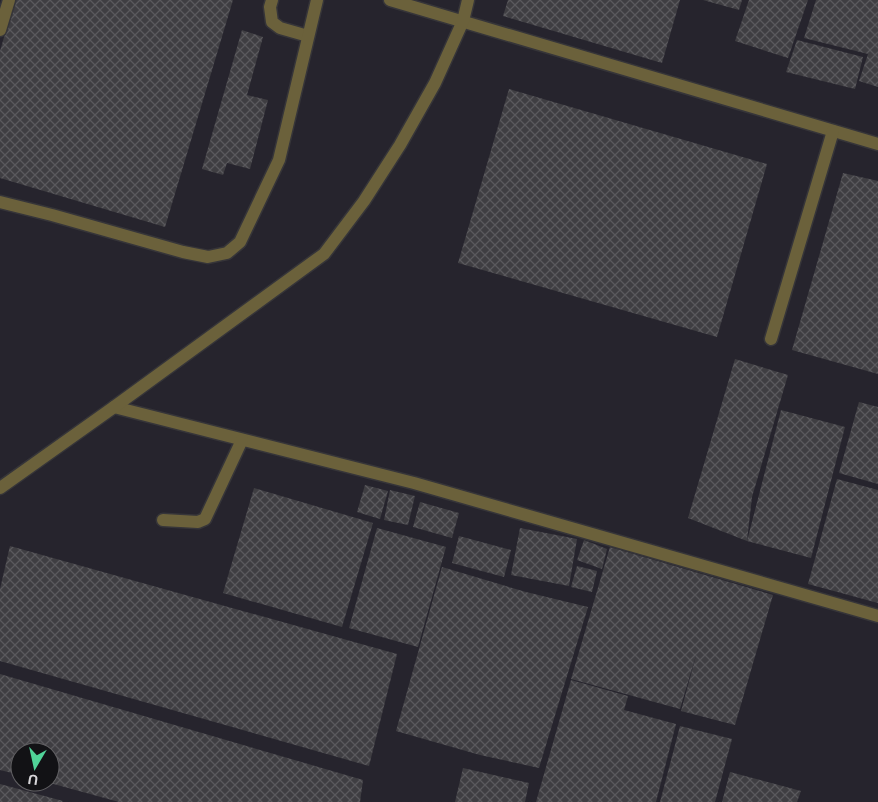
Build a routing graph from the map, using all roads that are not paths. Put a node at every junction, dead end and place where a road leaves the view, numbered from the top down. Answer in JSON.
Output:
{"nodes":[{"id":1,"x":9,"y":0,"type":"edge"},
{"id":2,"x":272,"y":0,"type":"edge"},
{"id":3,"x":317,"y":0,"type":"edge"},
{"id":4,"x":390,"y":0,"type":"edge"},
{"id":5,"x":468,"y":0,"type":"edge"},
{"id":6,"x":463,"y":21,"type":"junction"},
{"id":7,"x":0,"y":30,"type":"edge"},
{"id":8,"x":308,"y":36,"type":"junction"},
{"id":9,"x":833,"y":131,"type":"junction"},
{"id":10,"x":878,"y":144,"type":"edge"},
{"id":11,"x":0,"y":202,"type":"edge"},
{"id":12,"x":770,"y":339,"type":"dead end"},
{"id":13,"x":114,"y":408,"type":"junction"},
{"id":14,"x":242,"y":440,"type":"junction"},
{"id":15,"x":0,"y":488,"type":"edge"},
{"id":16,"x":163,"y":520,"type":"dead end"},
{"id":17,"x":878,"y":616,"type":"edge"}],
"edges":[{"from":1,"to":7,"type":"lane"},
{"from":2,"to":8,"type":"lane"},
{"from":3,"to":8,"type":"lane"},
{"from":4,"to":6,"type":"lane"},
{"from":5,"to":6,"type":"lane"},
{"from":6,"to":9,"type":"lane"},
{"from":6,"to":13,"type":"lane"},
{"from":8,"to":11,"type":"lane"},
{"from":9,"to":10,"type":"lane"},
{"from":9,"to":12,"type":"lane"},
{"from":13,"to":14,"type":"lane"},
{"from":13,"to":15,"type":"lane"},
{"from":14,"to":16,"type":"lane"},
{"from":14,"to":17,"type":"lane"}]}
